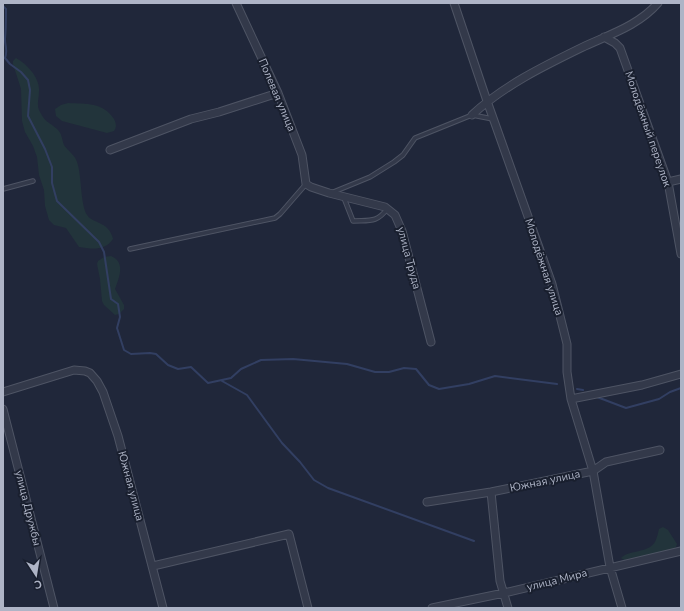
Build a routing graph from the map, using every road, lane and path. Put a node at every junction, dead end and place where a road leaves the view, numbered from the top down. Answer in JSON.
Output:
{"nodes":[{"id":1,"x":236,"y":3,"type":"edge"},
{"id":2,"x":454,"y":3,"type":"edge"},
{"id":3,"x":658,"y":3,"type":"edge"},
{"id":4,"x":604,"y":37,"type":"junction"},
{"id":5,"x":278,"y":93,"type":"junction"},
{"id":6,"x":487,"y":101,"type":"junction"},
{"id":7,"x":472,"y":115,"type":"junction"},
{"id":8,"x":494,"y":119,"type":"junction"},
{"id":9,"x":110,"y":150,"type":"dead end"},
{"id":10,"x":681,"y":179,"type":"edge"},
{"id":11,"x":33,"y":181,"type":"dead end"},
{"id":12,"x":668,"y":182,"type":"junction"},
{"id":13,"x":308,"y":186,"type":"junction"},
{"id":14,"x":3,"y":189,"type":"edge"},
{"id":15,"x":329,"y":193,"type":"junction"},
{"id":16,"x":344,"y":197,"type":"junction"},
{"id":17,"x":387,"y":209,"type":"junction"},
{"id":18,"x":130,"y":249,"type":"dead end"},
{"id":19,"x":681,"y":254,"type":"edge"},
{"id":20,"x":431,"y":342,"type":"dead end"},
{"id":21,"x":681,"y":374,"type":"edge"},
{"id":22,"x":3,"y":392,"type":"edge"},
{"id":23,"x":571,"y":399,"type":"junction"},
{"id":24,"x":3,"y":409,"type":"edge"},
{"id":25,"x":660,"y":450,"type":"dead end"},
{"id":26,"x":593,"y":471,"type":"junction"},
{"id":27,"x":491,"y":492,"type":"junction"},
{"id":28,"x":427,"y":502,"type":"dead end"},
{"id":29,"x":681,"y":551,"type":"edge"},
{"id":30,"x":153,"y":566,"type":"junction"},
{"id":31,"x":610,"y":567,"type":"junction"},
{"id":32,"x":504,"y":593,"type":"junction"},
{"id":33,"x":54,"y":608,"type":"edge"},
{"id":34,"x":163,"y":608,"type":"edge"},
{"id":35,"x":308,"y":608,"type":"edge"},
{"id":36,"x":432,"y":608,"type":"edge"},
{"id":37,"x":508,"y":608,"type":"edge"},
{"id":38,"x":622,"y":608,"type":"edge"}],
"edges":[{"from":1,"to":5,"type":"street","name":"Полевая улица"},
{"from":2,"to":6,"type":"street","name":"Молодёжная улица"},
{"from":3,"to":4,"type":"street"},
{"from":4,"to":6,"type":"street"},
{"from":4,"to":12,"type":"street","name":"Молодёжный переулок"},
{"from":5,"to":9,"type":"street"},
{"from":5,"to":13,"type":"street","name":"Полевая улица"},
{"from":6,"to":7,"type":"street"},
{"from":6,"to":8,"type":"street","name":"Молодёжная улица"},
{"from":7,"to":8,"type":"lane"},
{"from":7,"to":15,"type":"lane"},
{"from":8,"to":23,"type":"street","name":"Молодёжная улица"},
{"from":10,"to":12,"type":"street"},
{"from":11,"to":14,"type":"lane"},
{"from":12,"to":19,"type":"street","name":"Молодёжный переулок"},
{"from":13,"to":15,"type":"street"},
{"from":13,"to":18,"type":"lane"},
{"from":15,"to":16,"type":"street"},
{"from":16,"to":17,"type":"street"},
{"from":16,"to":17,"type":"lane"},
{"from":17,"to":20,"type":"street","name":"улица Труда"},
{"from":21,"to":23,"type":"street"},
{"from":22,"to":30,"type":"street","name":"Южная улица"},
{"from":23,"to":26,"type":"street","name":"Молодёжная улица"},
{"from":24,"to":33,"type":"street","name":"улица Дружбы"},
{"from":25,"to":26,"type":"street","name":"Южная улица"},
{"from":26,"to":27,"type":"street","name":"Южная улица"},
{"from":26,"to":31,"type":"street","name":"Молодёжная улица"},
{"from":27,"to":28,"type":"street","name":"Южная улица"},
{"from":27,"to":32,"type":"street"},
{"from":29,"to":31,"type":"street","name":"улица Мира"},
{"from":30,"to":34,"type":"street","name":"Южная улица"},
{"from":30,"to":35,"type":"street"},
{"from":31,"to":32,"type":"street","name":"улица Мира"},
{"from":31,"to":38,"type":"street","name":"Молодёжная улица"},
{"from":32,"to":36,"type":"street","name":"улица Мира"},
{"from":32,"to":37,"type":"street"}]}
